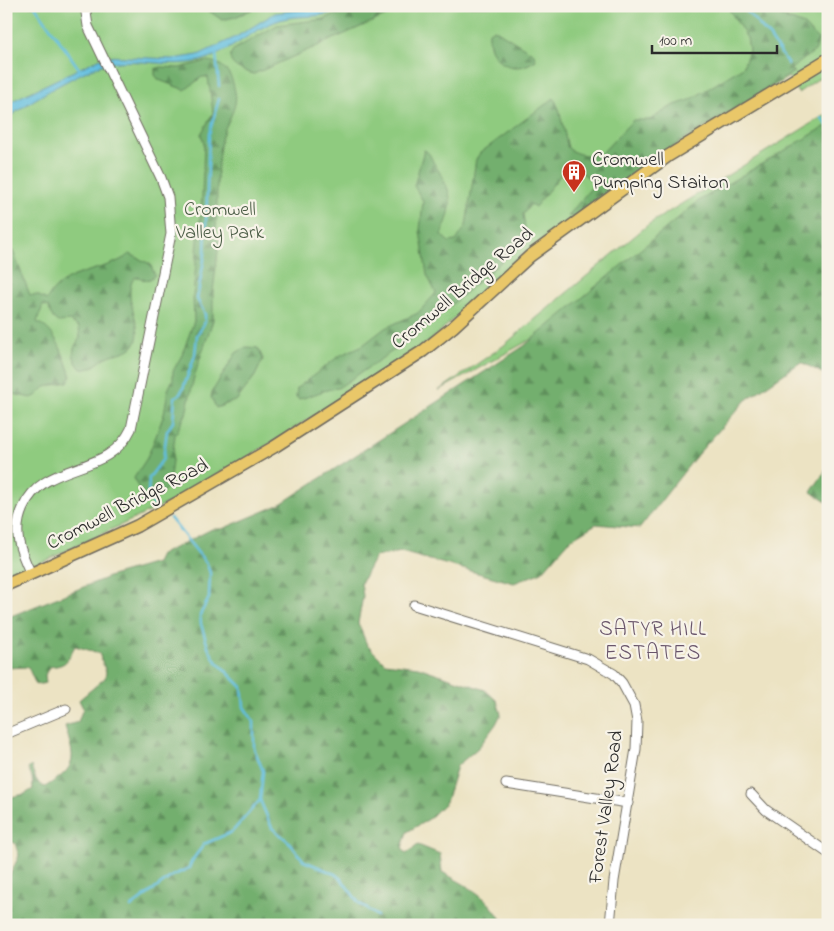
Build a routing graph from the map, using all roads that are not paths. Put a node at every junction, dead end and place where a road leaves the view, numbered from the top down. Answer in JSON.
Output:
{"nodes":[{"id":1,"x":85,"y":6,"type":"edge"},
{"id":2,"x":828,"y":59,"type":"edge"},
{"id":3,"x":30,"y":574,"type":"junction"},
{"id":4,"x":6,"y":585,"type":"edge"},
{"id":5,"x":414,"y":605,"type":"dead end"},
{"id":6,"x":66,"y":709,"type":"dead end"},
{"id":7,"x":6,"y":734,"type":"edge"},
{"id":8,"x":506,"y":784,"type":"dead end"},
{"id":9,"x":751,"y":794,"type":"dead end"},
{"id":10,"x":628,"y":802,"type":"junction"},
{"id":11,"x":828,"y":853,"type":"edge"},
{"id":12,"x":610,"y":925,"type":"edge"}],
"edges":[{"from":1,"to":3,"type":"street"},
{"from":2,"to":3,"type":"main road","name":"Cromwell Bridge Road"},
{"from":3,"to":4,"type":"main road","name":"Cromwell Bridge Road"},
{"from":5,"to":10,"type":"street","name":"Forest Valley Road"},
{"from":6,"to":7,"type":"street"},
{"from":8,"to":10,"type":"street"},
{"from":9,"to":11,"type":"street"},
{"from":10,"to":12,"type":"street","name":"Forest Valley Road"}]}
